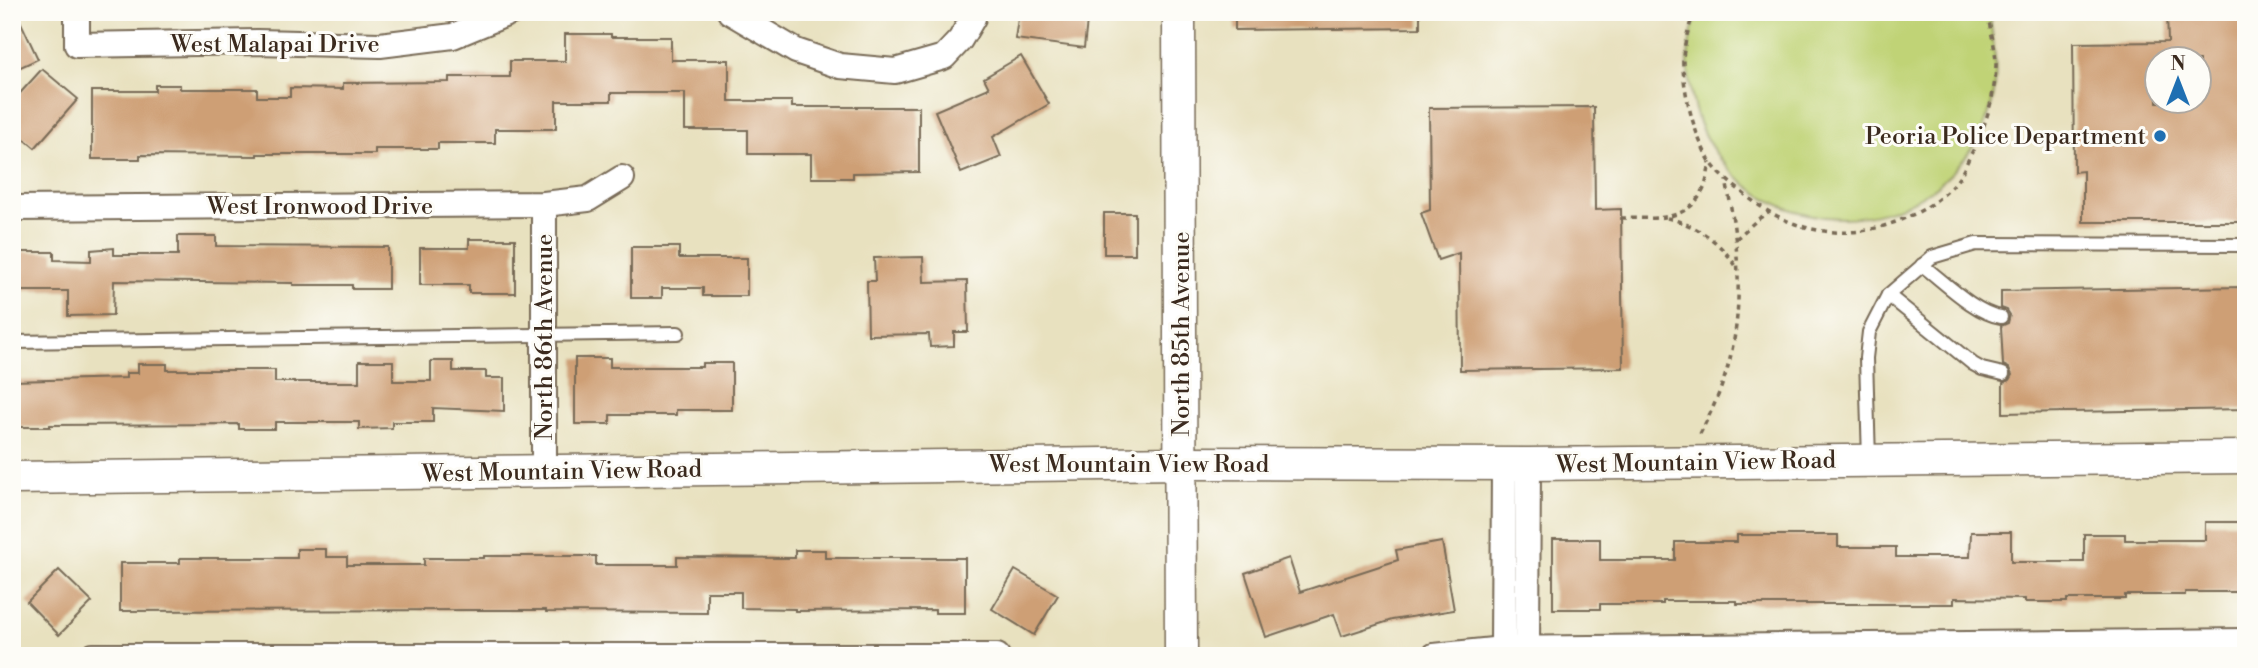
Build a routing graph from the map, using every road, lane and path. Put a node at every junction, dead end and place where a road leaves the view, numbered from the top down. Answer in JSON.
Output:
{"nodes":[{"id":1,"x":77,"y":12,"type":"edge"},
{"id":2,"x":511,"y":12,"type":"edge"},
{"id":3,"x":730,"y":12,"type":"edge"},
{"id":4,"x":974,"y":12,"type":"edge"},
{"id":5,"x":1179,"y":12,"type":"edge"},
{"id":6,"x":1694,"y":12,"type":"edge"},
{"id":7,"x":1987,"y":12,"type":"edge"},
{"id":8,"x":1710,"y":162,"type":"junction"},
{"id":9,"x":622,"y":178,"type":"dead end"},
{"id":10,"x":1726,"y":178,"type":"junction"},
{"id":11,"x":544,"y":204,"type":"junction"},
{"id":12,"x":12,"y":208,"type":"edge"},
{"id":13,"x":1770,"y":212,"type":"junction"},
{"id":14,"x":1621,"y":218,"type":"dead end"},
{"id":15,"x":1665,"y":218,"type":"junction"},
{"id":16,"x":1736,"y":240,"type":"junction"},
{"id":17,"x":2246,"y":245,"type":"edge"},
{"id":18,"x":1922,"y":265,"type":"junction"},
{"id":19,"x":1737,"y":267,"type":"junction"},
{"id":20,"x":1888,"y":295,"type":"junction"},
{"id":21,"x":2001,"y":317,"type":"dead end"},
{"id":22,"x":678,"y":333,"type":"dead end"},
{"id":23,"x":544,"y":334,"type":"junction"},
{"id":24,"x":12,"y":342,"type":"edge"},
{"id":25,"x":2003,"y":374,"type":"dead end"},
{"id":26,"x":1700,"y":434,"type":"dead end"},
{"id":27,"x":2246,"y":457,"type":"edge"},
{"id":28,"x":1869,"y":460,"type":"junction"},
{"id":29,"x":1182,"y":463,"type":"junction"},
{"id":30,"x":1516,"y":464,"type":"junction"},
{"id":31,"x":544,"y":471,"type":"junction"},
{"id":32,"x":12,"y":478,"type":"edge"},
{"id":33,"x":2246,"y":641,"type":"edge"},
{"id":34,"x":1515,"y":649,"type":"junction"},
{"id":35,"x":1701,"y":652,"type":"edge"},
{"id":36,"x":93,"y":656,"type":"edge"},
{"id":37,"x":997,"y":656,"type":"edge"},
{"id":38,"x":1181,"y":656,"type":"edge"},
{"id":39,"x":1434,"y":656,"type":"edge"}],
"edges":[{"from":1,"to":2,"type":"street","name":"West Malapai Drive"},
{"from":3,"to":4,"type":"street"},
{"from":5,"to":29,"type":"street","name":"North 85th Avenue"},
{"from":6,"to":8,"type":"path"},
{"from":7,"to":13,"type":"path"},
{"from":8,"to":10,"type":"path"},
{"from":8,"to":15,"type":"path"},
{"from":9,"to":11,"type":"street","name":"West Ironwood Drive"},
{"from":10,"to":13,"type":"path"},
{"from":10,"to":16,"type":"path"},
{"from":11,"to":12,"type":"street","name":"West Ironwood Drive"},
{"from":11,"to":23,"type":"street","name":"North 86th Avenue"},
{"from":13,"to":16,"type":"path"},
{"from":14,"to":15,"type":"path"},
{"from":15,"to":19,"type":"path"},
{"from":16,"to":19,"type":"path"},
{"from":17,"to":18,"type":"lane"},
{"from":18,"to":20,"type":"lane"},
{"from":18,"to":21,"type":"lane"},
{"from":19,"to":26,"type":"path"},
{"from":20,"to":25,"type":"lane"},
{"from":20,"to":28,"type":"lane"},
{"from":22,"to":23,"type":"lane"},
{"from":23,"to":24,"type":"lane"},
{"from":23,"to":31,"type":"street","name":"North 86th Avenue"},
{"from":27,"to":28,"type":"street","name":"West Mountain View Road"},
{"from":28,"to":30,"type":"street","name":"West Mountain View Road"},
{"from":29,"to":30,"type":"street","name":"West Mountain View Road"},
{"from":29,"to":31,"type":"street","name":"West Mountain View Road"},
{"from":29,"to":38,"type":"street","name":"North 85th Avenue"},
{"from":30,"to":34,"type":"street"},
{"from":31,"to":32,"type":"street","name":"West Mountain View Road"},
{"from":33,"to":35,"type":"street"},
{"from":34,"to":35,"type":"street"},
{"from":34,"to":39,"type":"street"},
{"from":36,"to":37,"type":"street"}]}
